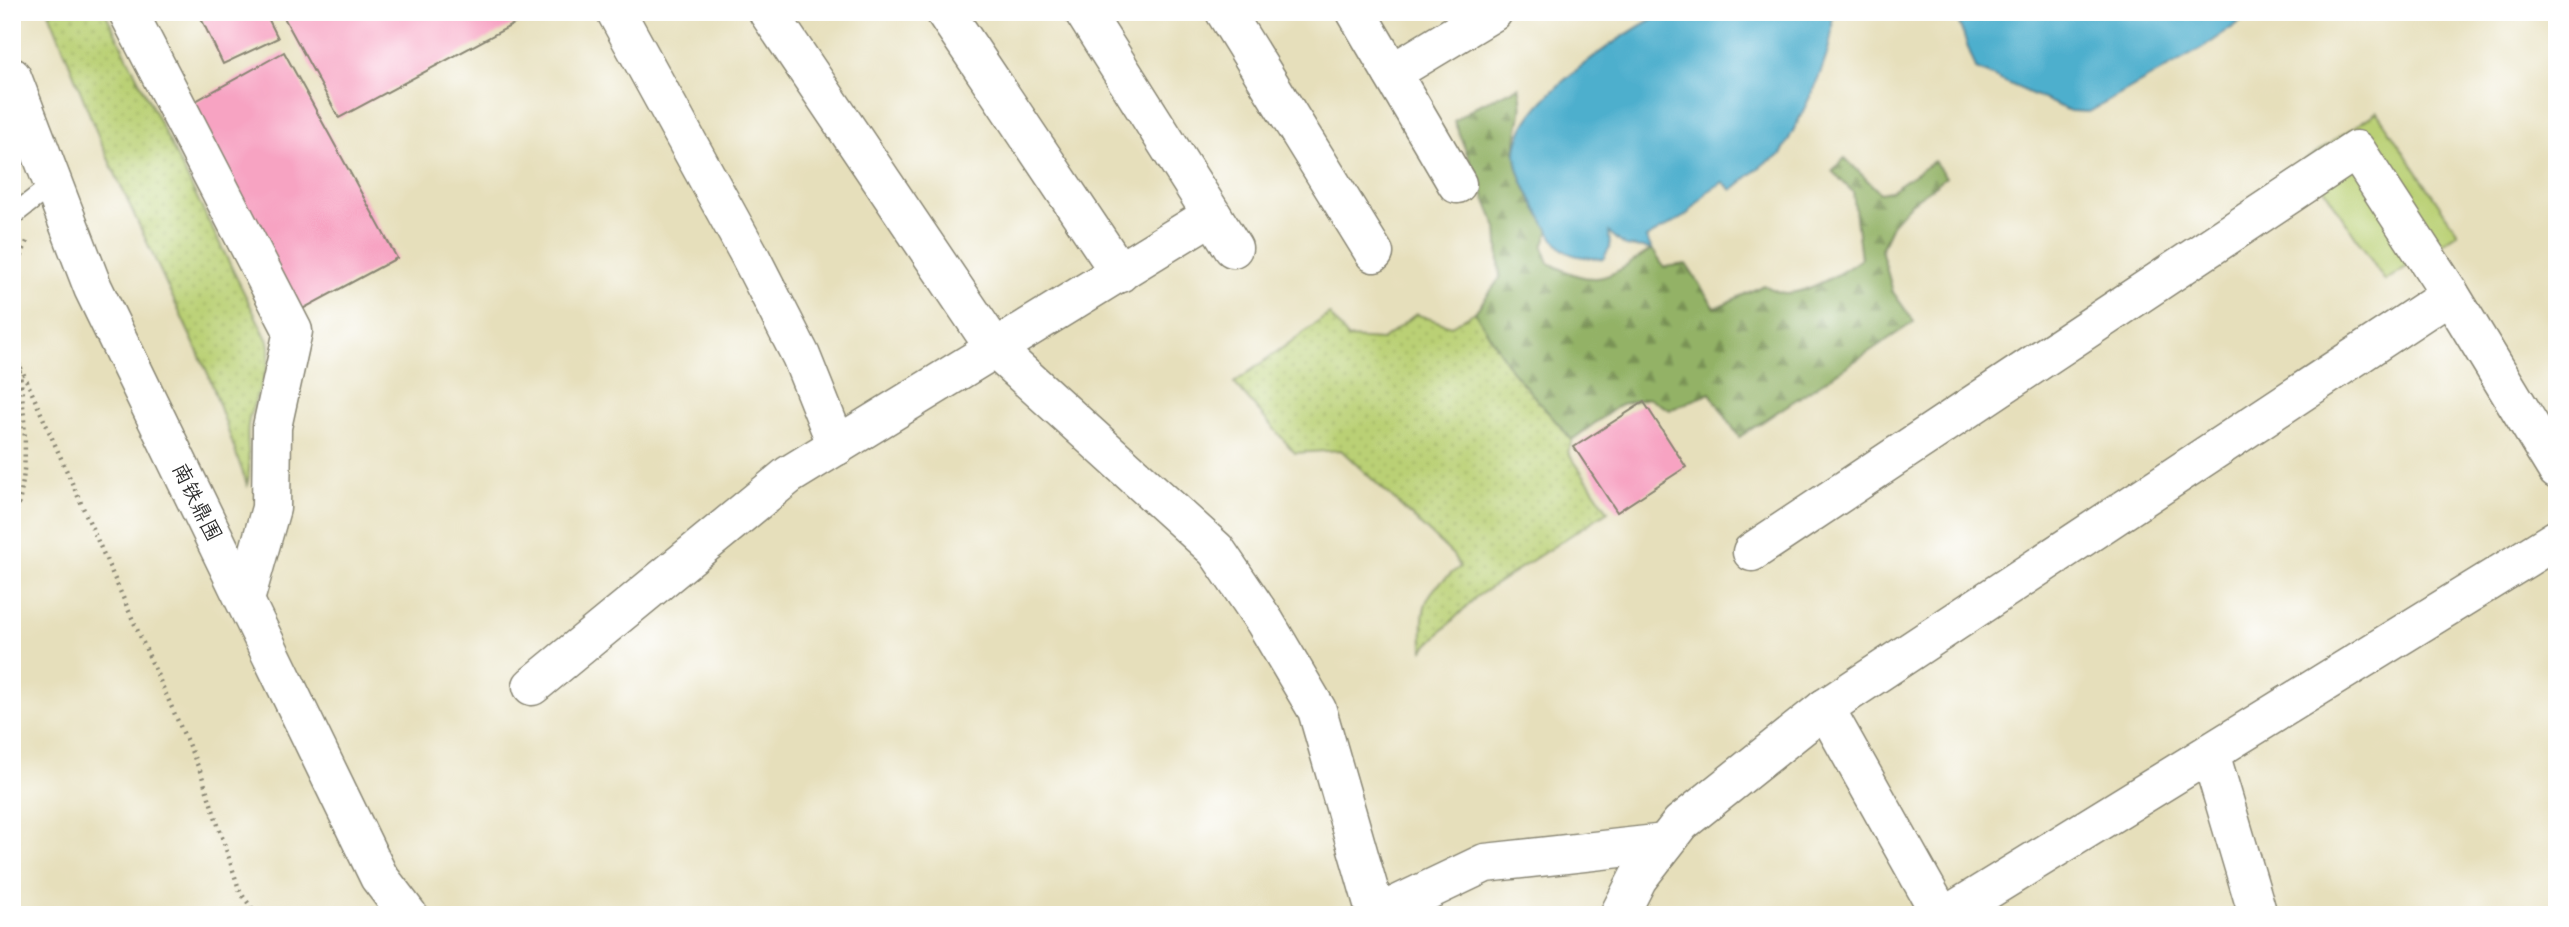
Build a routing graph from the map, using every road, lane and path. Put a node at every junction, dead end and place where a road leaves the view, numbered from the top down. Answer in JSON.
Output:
{"nodes":[{"id":1,"x":128,"y":12,"type":"edge"},
{"id":2,"x":616,"y":12,"type":"edge"},
{"id":3,"x":768,"y":12,"type":"edge"},
{"id":4,"x":945,"y":12,"type":"edge"},
{"id":5,"x":1084,"y":12,"type":"edge"},
{"id":6,"x":1225,"y":12,"type":"edge"},
{"id":7,"x":1356,"y":12,"type":"edge"},
{"id":8,"x":1493,"y":12,"type":"edge"},
{"id":9,"x":1392,"y":73,"type":"junction"},
{"id":10,"x":12,"y":78,"type":"edge"},
{"id":11,"x":54,"y":184,"type":"junction"},
{"id":12,"x":1457,"y":184,"type":"dead end"},
{"id":13,"x":1212,"y":215,"type":"junction"},
{"id":14,"x":12,"y":216,"type":"edge"},
{"id":15,"x":1233,"y":248,"type":"dead end"},
{"id":16,"x":1374,"y":253,"type":"dead end"},
{"id":17,"x":1120,"y":273,"type":"junction"},
{"id":18,"x":2450,"y":294,"type":"junction"},
{"id":19,"x":12,"y":348,"type":"edge"},
{"id":20,"x":996,"y":350,"type":"junction"},
{"id":21,"x":18,"y":355,"type":"junction"},
{"id":22,"x":837,"y":446,"type":"junction"},
{"id":23,"x":2557,"y":470,"type":"edge"},
{"id":24,"x":12,"y":525,"type":"edge"},
{"id":25,"x":2557,"y":539,"type":"edge"},
{"id":26,"x":1752,"y":552,"type":"dead end"},
{"id":27,"x":245,"y":600,"type":"junction"},
{"id":28,"x":532,"y":687,"type":"dead end"},
{"id":29,"x":1825,"y":708,"type":"junction"},
{"id":30,"x":2210,"y":752,"type":"junction"},
{"id":31,"x":1665,"y":843,"type":"junction"},
{"id":32,"x":257,"y":915,"type":"edge"},
{"id":33,"x":408,"y":915,"type":"edge"},
{"id":34,"x":1376,"y":915,"type":"edge"},
{"id":35,"x":1619,"y":915,"type":"edge"},
{"id":36,"x":1941,"y":915,"type":"edge"},
{"id":37,"x":1947,"y":915,"type":"edge"},
{"id":38,"x":2258,"y":915,"type":"edge"}],
"edges":[{"from":1,"to":27,"type":"street"},
{"from":2,"to":22,"type":"street"},
{"from":3,"to":20,"type":"street"},
{"from":4,"to":17,"type":"street"},
{"from":5,"to":13,"type":"street"},
{"from":6,"to":16,"type":"street"},
{"from":7,"to":9,"type":"street"},
{"from":8,"to":9,"type":"street"},
{"from":9,"to":12,"type":"street"},
{"from":10,"to":11,"type":"street","name":"南铁鼎围"},
{"from":11,"to":14,"type":"lane"},
{"from":11,"to":21,"type":"path"},
{"from":11,"to":27,"type":"street","name":"南铁鼎围"},
{"from":13,"to":15,"type":"street"},
{"from":13,"to":17,"type":"street"},
{"from":17,"to":20,"type":"street"},
{"from":18,"to":23,"type":"street"},
{"from":18,"to":26,"type":"street"},
{"from":18,"to":29,"type":"street"},
{"from":19,"to":21,"type":"path"},
{"from":20,"to":22,"type":"street"},
{"from":20,"to":34,"type":"street"},
{"from":21,"to":24,"type":"path"},
{"from":21,"to":32,"type":"path"},
{"from":22,"to":28,"type":"street"},
{"from":25,"to":30,"type":"street"},
{"from":27,"to":33,"type":"street","name":"南铁鼎围"},
{"from":29,"to":31,"type":"street"},
{"from":29,"to":36,"type":"street"},
{"from":30,"to":37,"type":"street"},
{"from":30,"to":38,"type":"street"},
{"from":31,"to":34,"type":"street"},
{"from":31,"to":35,"type":"street"}]}
